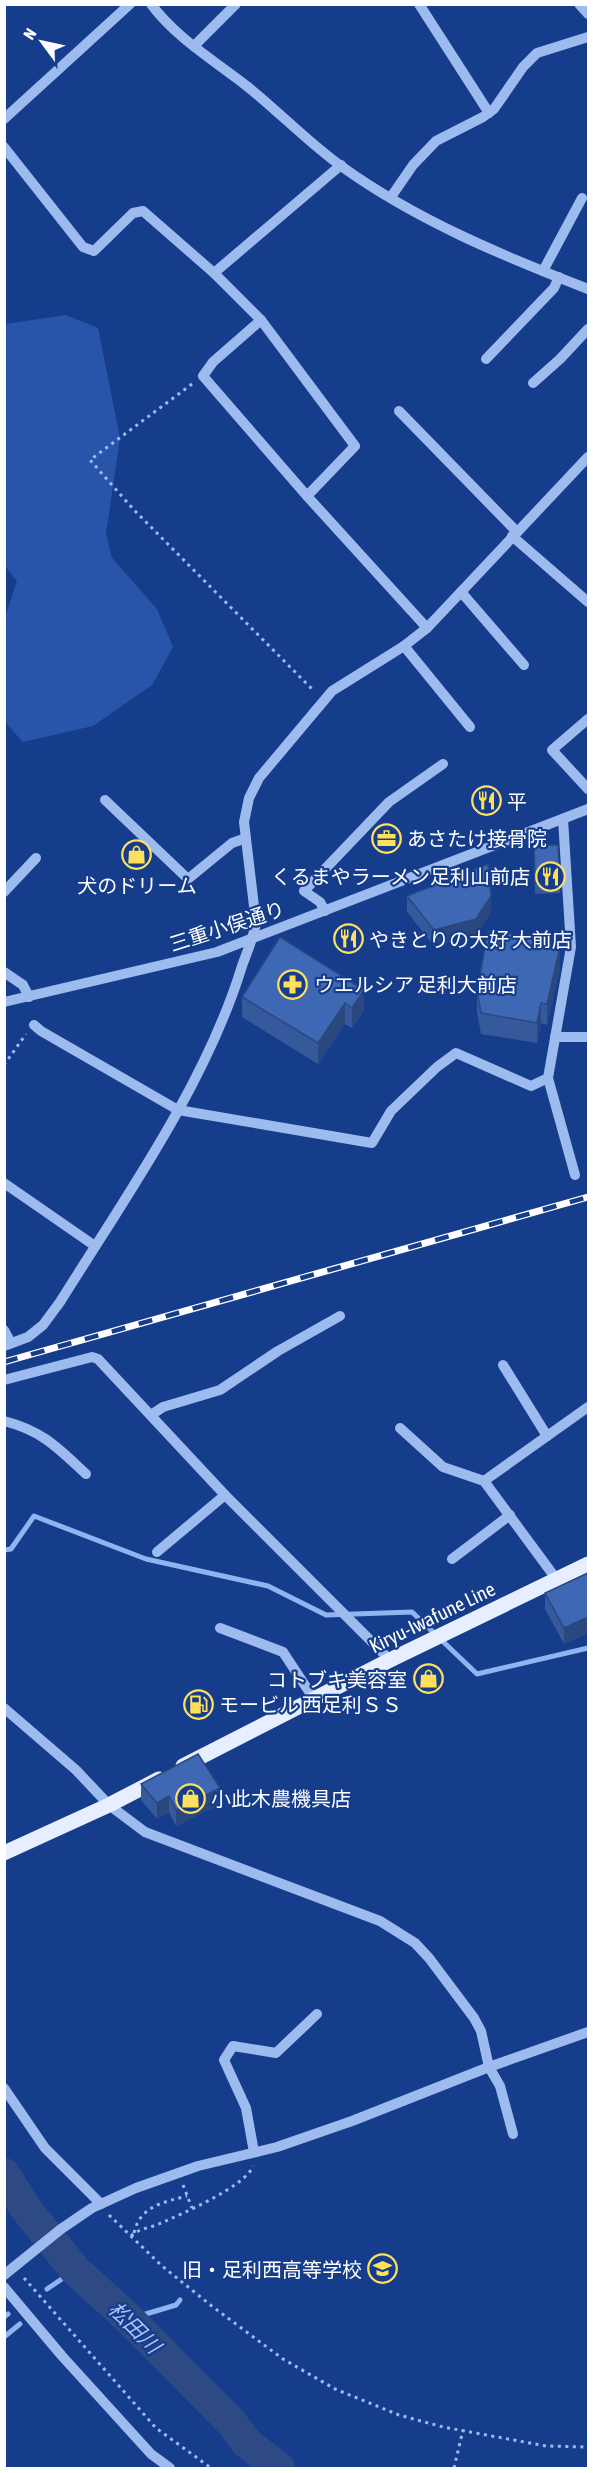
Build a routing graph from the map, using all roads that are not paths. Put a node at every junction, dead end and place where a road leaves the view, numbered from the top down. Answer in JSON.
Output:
{"nodes":[{"id":1,"x":130,"y":4,"type":"edge"},
{"id":2,"x":151,"y":4,"type":"edge"},
{"id":3,"x":236,"y":4,"type":"edge"},
{"id":4,"x":419,"y":4,"type":"edge"},
{"id":5,"x":579,"y":4,"type":"edge"},
{"id":6,"x":588,"y":14,"type":"edge"},
{"id":7,"x":588,"y":37,"type":"edge"},
{"id":8,"x":194,"y":46,"type":"junction"},
{"id":9,"x":489,"y":113,"type":"junction"},
{"id":10,"x":4,"y":119,"type":"edge"},
{"id":11,"x":4,"y":147,"type":"edge"},
{"id":12,"x":341,"y":165,"type":"junction"},
{"id":13,"x":391,"y":197,"type":"junction"},
{"id":14,"x":582,"y":198,"type":"dead end"},
{"id":15,"x":543,"y":271,"type":"junction"},
{"id":16,"x":214,"y":273,"type":"junction"},
{"id":17,"x":559,"y":277,"type":"junction"},
{"id":18,"x":588,"y":289,"type":"edge"},
{"id":19,"x":261,"y":320,"type":"junction"},
{"id":20,"x":588,"y":329,"type":"edge"},
{"id":21,"x":486,"y":359,"type":"dead end"},
{"id":22,"x":533,"y":383,"type":"dead end"},
{"id":23,"x":399,"y":411,"type":"dead end"},
{"id":24,"x":588,"y":457,"type":"edge"},
{"id":25,"x":307,"y":496,"type":"junction"},
{"id":26,"x":515,"y":534,"type":"junction"},
{"id":27,"x":462,"y":592,"type":"junction"},
{"id":28,"x":588,"y":602,"type":"edge"},
{"id":29,"x":427,"y":628,"type":"junction"},
{"id":30,"x":404,"y":646,"type":"junction"},
{"id":31,"x":524,"y":665,"type":"dead end"},
{"id":32,"x":588,"y":719,"type":"edge"},
{"id":33,"x":470,"y":728,"type":"dead end"},
{"id":34,"x":442,"y":764,"type":"dead end"},
{"id":35,"x":588,"y":789,"type":"edge"},
{"id":36,"x":105,"y":800,"type":"dead end"},
{"id":37,"x":588,"y":809,"type":"edge"},
{"id":38,"x":563,"y":819,"type":"junction"},
{"id":39,"x":246,"y":838,"type":"junction"},
{"id":40,"x":36,"y":858,"type":"dead end"},
{"id":41,"x":4,"y":892,"type":"edge"},
{"id":42,"x":325,"y":911,"type":"junction"},
{"id":43,"x":253,"y":939,"type":"junction"},
{"id":44,"x":4,"y":972,"type":"edge"},
{"id":45,"x":29,"y":997,"type":"junction"},
{"id":46,"x":4,"y":1002,"type":"edge"},
{"id":47,"x":34,"y":1025,"type":"road end"},
{"id":48,"x":555,"y":1036,"type":"junction"},
{"id":49,"x":588,"y":1037,"type":"edge"},
{"id":50,"x":548,"y":1077,"type":"junction"},
{"id":51,"x":178,"y":1110,"type":"junction"},
{"id":52,"x":575,"y":1175,"type":"dead end"},
{"id":53,"x":4,"y":1183,"type":"edge"},
{"id":54,"x":95,"y":1246,"type":"junction"},
{"id":55,"x":340,"y":1316,"type":"dead end"},
{"id":56,"x":4,"y":1330,"type":"edge"},
{"id":57,"x":8,"y":1344,"type":"edge"},
{"id":58,"x":503,"y":1365,"type":"dead end"},
{"id":59,"x":4,"y":1380,"type":"edge"},
{"id":60,"x":588,"y":1407,"type":"edge"},
{"id":61,"x":151,"y":1415,"type":"junction"},
{"id":62,"x":4,"y":1420,"type":"edge"},
{"id":63,"x":400,"y":1428,"type":"dead end"},
{"id":64,"x":547,"y":1436,"type":"junction"},
{"id":65,"x":86,"y":1474,"type":"dead end"},
{"id":66,"x":484,"y":1480,"type":"junction"},
{"id":67,"x":225,"y":1495,"type":"junction"},
{"id":68,"x":510,"y":1515,"type":"junction"},
{"id":69,"x":157,"y":1552,"type":"dead end"},
{"id":70,"x":452,"y":1559,"type":"dead end"},
{"id":71,"x":588,"y":1564,"type":"edge"},
{"id":72,"x":557,"y":1580,"type":"junction"},
{"id":73,"x":220,"y":1628,"type":"dead end"},
{"id":74,"x":390,"y":1660,"type":"junction"},
{"id":75,"x":314,"y":1699,"type":"junction"},
{"id":76,"x":4,"y":1707,"type":"edge"},
{"id":77,"x":110,"y":1805,"type":"junction"},
{"id":78,"x":4,"y":1853,"type":"edge"},
{"id":79,"x":316,"y":2014,"type":"dead end"},
{"id":80,"x":588,"y":2032,"type":"edge"},
{"id":81,"x":489,"y":2067,"type":"junction"},
{"id":82,"x":4,"y":2088,"type":"edge"},
{"id":83,"x":513,"y":2134,"type":"dead end"},
{"id":84,"x":255,"y":2157,"type":"junction"},
{"id":85,"x":97,"y":2206,"type":"junction"},
{"id":86,"x":4,"y":2275,"type":"edge"},
{"id":87,"x":4,"y":2287,"type":"edge"},
{"id":88,"x":170,"y":2469,"type":"edge"}],
"edges":[{"from":1,"to":10,"type":"street"},
{"from":2,"to":8,"type":"street"},
{"from":3,"to":8,"type":"street"},
{"from":4,"to":9,"type":"street"},
{"from":5,"to":6,"type":"street"},
{"from":7,"to":9,"type":"street"},
{"from":8,"to":12,"type":"street"},
{"from":9,"to":13,"type":"street"},
{"from":11,"to":16,"type":"street"},
{"from":12,"to":13,"type":"street"},
{"from":12,"to":16,"type":"street"},
{"from":13,"to":15,"type":"street"},
{"from":14,"to":15,"type":"street"},
{"from":15,"to":17,"type":"street"},
{"from":16,"to":19,"type":"street"},
{"from":17,"to":18,"type":"street"},
{"from":17,"to":21,"type":"street"},
{"from":19,"to":25,"type":"street"},
{"from":19,"to":25,"type":"street"},
{"from":20,"to":22,"type":"street"},
{"from":23,"to":26,"type":"street"},
{"from":24,"to":26,"type":"street"},
{"from":25,"to":29,"type":"street"},
{"from":26,"to":27,"type":"street"},
{"from":26,"to":28,"type":"street"},
{"from":27,"to":29,"type":"street"},
{"from":27,"to":31,"type":"street"},
{"from":29,"to":30,"type":"street"},
{"from":30,"to":33,"type":"street"},
{"from":30,"to":39,"type":"street"},
{"from":32,"to":35,"type":"street"},
{"from":34,"to":42,"type":"street"},
{"from":36,"to":39,"type":"street"},
{"from":37,"to":38,"type":"street","name":"三重小俣通り"},
{"from":38,"to":42,"type":"street","name":"三重小俣通り"},
{"from":38,"to":48,"type":"street"},
{"from":39,"to":43,"type":"street"},
{"from":40,"to":41,"type":"street"},
{"from":42,"to":43,"type":"street","name":"三重小俣通り"},
{"from":43,"to":45,"type":"street","name":"三重小俣通り"},
{"from":43,"to":51,"type":"street"},
{"from":44,"to":45,"type":"street"},
{"from":45,"to":46,"type":"street","name":"三重小俣通り"},
{"from":47,"to":51,"type":"street"},
{"from":48,"to":49,"type":"street"},
{"from":48,"to":50,"type":"street"},
{"from":50,"to":51,"type":"street"},
{"from":50,"to":52,"type":"street"},
{"from":51,"to":54,"type":"street"},
{"from":53,"to":54,"type":"street"},
{"from":54,"to":57,"type":"street"},
{"from":55,"to":61,"type":"street"},
{"from":56,"to":57,"type":"street"},
{"from":58,"to":64,"type":"street"},
{"from":59,"to":61,"type":"street"},
{"from":60,"to":64,"type":"street"},
{"from":61,"to":67,"type":"street"},
{"from":62,"to":65,"type":"street"},
{"from":63,"to":66,"type":"street"},
{"from":64,"to":66,"type":"street"},
{"from":66,"to":68,"type":"street"},
{"from":67,"to":69,"type":"street"},
{"from":67,"to":74,"type":"street"},
{"from":68,"to":70,"type":"street"},
{"from":68,"to":72,"type":"street"},
{"from":71,"to":72,"type":"main road","name":"Kiryu-Iwafune Line"},
{"from":72,"to":74,"type":"main road","name":"Kiryu-Iwafune Line"},
{"from":73,"to":75,"type":"street"},
{"from":74,"to":75,"type":"main road","name":"Kiryu-Iwafune Line"},
{"from":75,"to":77,"type":"main road","name":"Kiryu-Iwafune Line"},
{"from":76,"to":77,"type":"street"},
{"from":77,"to":78,"type":"main road","name":"Kiryu-Iwafune Line"},
{"from":77,"to":81,"type":"street"},
{"from":79,"to":84,"type":"street"},
{"from":80,"to":81,"type":"street"},
{"from":81,"to":83,"type":"street"},
{"from":81,"to":84,"type":"street"},
{"from":82,"to":85,"type":"street"},
{"from":84,"to":85,"type":"street"},
{"from":85,"to":86,"type":"street"},
{"from":87,"to":88,"type":"street"}]}
